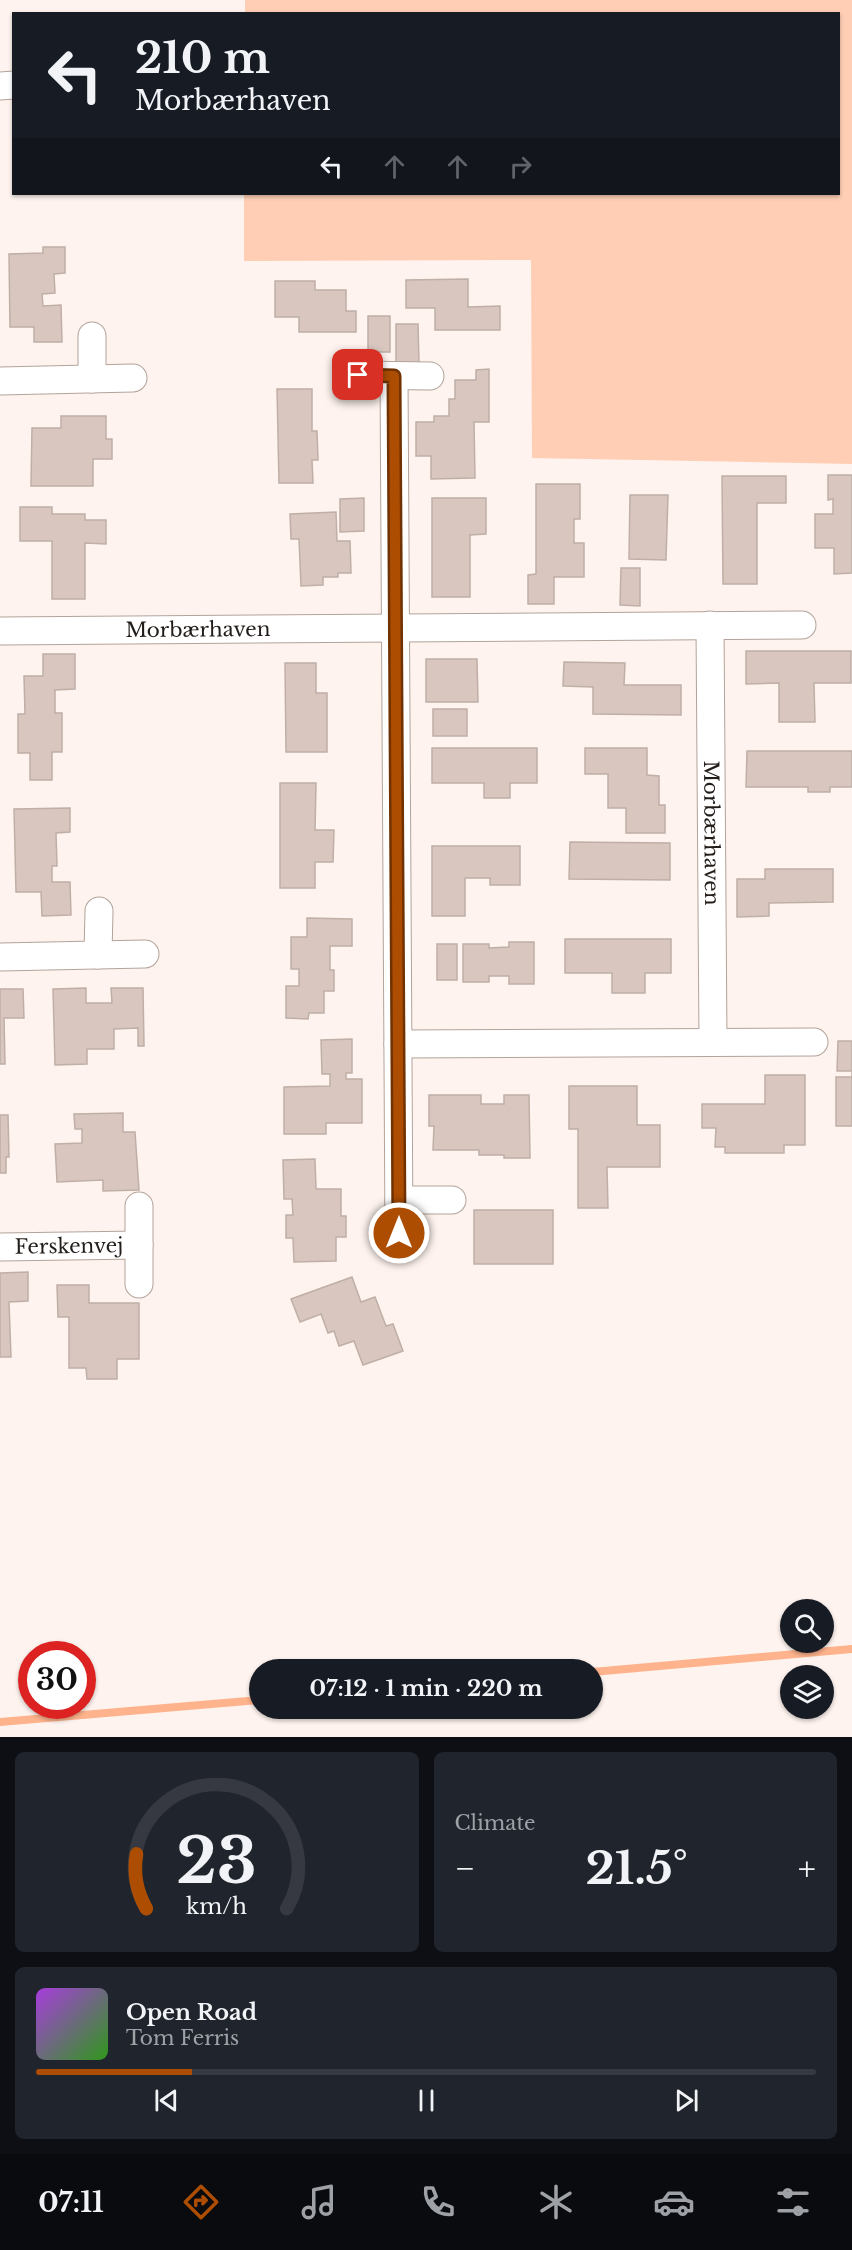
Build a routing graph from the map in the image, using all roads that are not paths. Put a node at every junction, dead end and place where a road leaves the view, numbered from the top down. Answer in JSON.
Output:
{"nodes":[{"id":1,"x":92,"y":336,"type":"dead end"},
{"id":2,"x":358,"y":375,"type":"dead end"},
{"id":3,"x":394,"y":376,"type":"junction"},
{"id":4,"x":430,"y":376,"type":"dead end"},
{"id":5,"x":133,"y":378,"type":"dead end"},
{"id":6,"x":92,"y":379,"type":"junction"},
{"id":7,"x":0,"y":381,"type":"edge"},
{"id":8,"x":711,"y":625,"type":"junction"},
{"id":9,"x":802,"y":625,"type":"dead end"},
{"id":10,"x":395,"y":627,"type":"junction"},
{"id":11,"x":0,"y":631,"type":"edge"},
{"id":12,"x":99,"y":911,"type":"dead end"},
{"id":13,"x":146,"y":954,"type":"dead end"},
{"id":14,"x":98,"y":955,"type":"junction"},
{"id":15,"x":0,"y":957,"type":"edge"},
{"id":16,"x":713,"y":1042,"type":"junction"},
{"id":17,"x":814,"y":1042,"type":"dead end"},
{"id":18,"x":398,"y":1044,"type":"junction"},
{"id":19,"x":399,"y":1200,"type":"junction"},
{"id":20,"x":452,"y":1200,"type":"dead end"},
{"id":21,"x":139,"y":1206,"type":"dead end"},
{"id":22,"x":399,"y":1233,"type":"dead end"},
{"id":23,"x":139,"y":1245,"type":"junction"},
{"id":24,"x":0,"y":1247,"type":"edge"},
{"id":25,"x":139,"y":1284,"type":"dead end"}],
"edges":[{"from":1,"to":6,"type":"street"},
{"from":2,"to":3,"type":"street"},
{"from":3,"to":4,"type":"street"},
{"from":3,"to":10,"type":"street"},
{"from":5,"to":6,"type":"street"},
{"from":6,"to":7,"type":"street"},
{"from":8,"to":9,"type":"street","name":"Morbærhaven"},
{"from":8,"to":10,"type":"street","name":"Morbærhaven"},
{"from":8,"to":16,"type":"street","name":"Morbærhaven"},
{"from":10,"to":11,"type":"street","name":"Morbærhaven"},
{"from":10,"to":18,"type":"street"},
{"from":12,"to":14,"type":"street"},
{"from":13,"to":14,"type":"street"},
{"from":14,"to":15,"type":"street"},
{"from":16,"to":17,"type":"street"},
{"from":16,"to":18,"type":"street"},
{"from":18,"to":19,"type":"street"},
{"from":19,"to":20,"type":"street"},
{"from":19,"to":22,"type":"street"},
{"from":21,"to":23,"type":"street","name":"Ferskenvej"},
{"from":23,"to":24,"type":"street","name":"Ferskenvej"},
{"from":23,"to":25,"type":"street","name":"Ferskenvej"}]}
